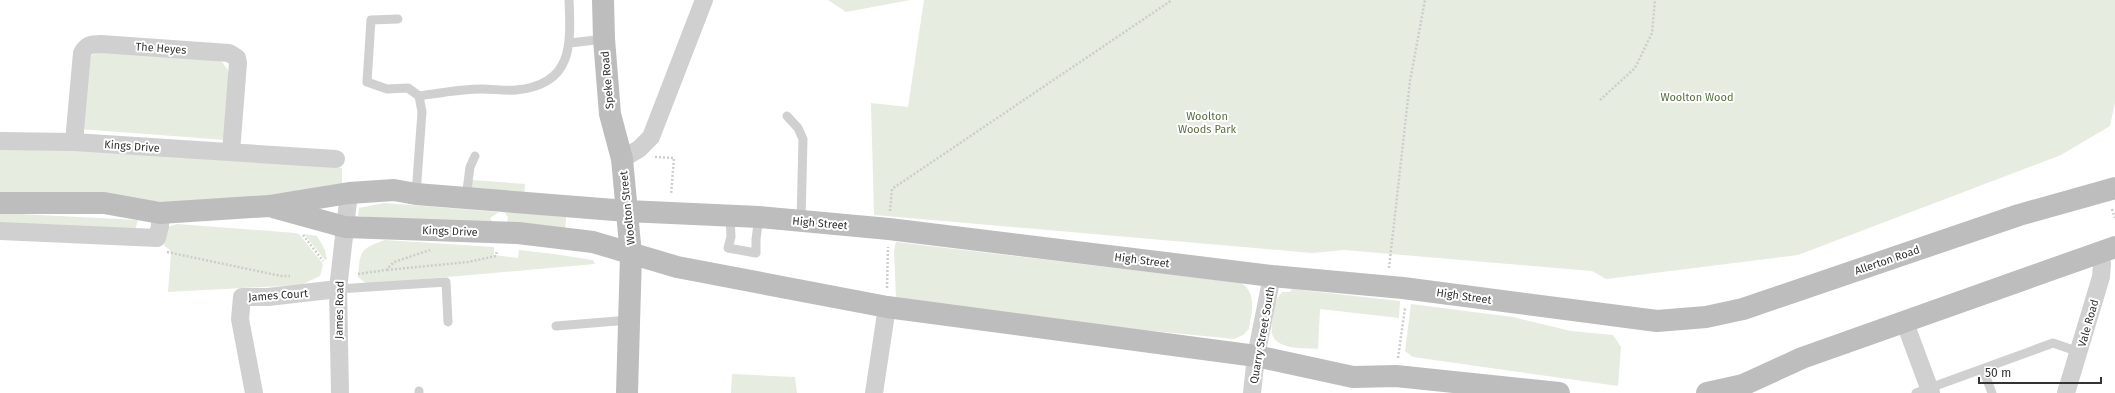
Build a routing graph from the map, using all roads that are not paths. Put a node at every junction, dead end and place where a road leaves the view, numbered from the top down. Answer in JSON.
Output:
{"nodes":[{"id":1,"x":569,"y":0,"type":"edge"},
{"id":2,"x":603,"y":0,"type":"edge"},
{"id":3,"x":704,"y":0,"type":"edge"},
{"id":4,"x":398,"y":19,"type":"dead end"},
{"id":5,"x":604,"y":40,"type":"junction"},
{"id":6,"x":570,"y":43,"type":"junction"},
{"id":7,"x":419,"y":96,"type":"junction"},
{"id":8,"x":787,"y":116,"type":"dead end"},
{"id":9,"x":0,"y":141,"type":"edge"},
{"id":10,"x":74,"y":142,"type":"junction"},
{"id":11,"x":231,"y":152,"type":"junction"},
{"id":12,"x":475,"y":156,"type":"dead end"},
{"id":13,"x":336,"y":159,"type":"dead end"},
{"id":14,"x":622,"y":159,"type":"junction"},
{"id":15,"x":2115,"y":188,"type":"edge"},
{"id":16,"x":349,"y":193,"type":"junction"},
{"id":17,"x":416,"y":194,"type":"junction"},
{"id":18,"x":466,"y":198,"type":"junction"},
{"id":19,"x":0,"y":202,"type":"edge"},
{"id":20,"x":269,"y":206,"type":"junction"},
{"id":21,"x":627,"y":212,"type":"junction"},
{"id":22,"x":160,"y":213,"type":"junction"},
{"id":23,"x":730,"y":215,"type":"junction"},
{"id":24,"x":759,"y":217,"type":"junction"},
{"id":25,"x":801,"y":222,"type":"junction"},
{"id":26,"x":345,"y":227,"type":"junction"},
{"id":27,"x":0,"y":231,"type":"edge"},
{"id":28,"x":2110,"y":253,"type":"edge"},
{"id":29,"x":631,"y":255,"type":"junction"},
{"id":30,"x":340,"y":276,"type":"junction"},
{"id":31,"x":1272,"y":276,"type":"junction"},
{"id":32,"x":887,"y":307,"type":"junction"},
{"id":33,"x":628,"y":320,"type":"junction"},
{"id":34,"x":448,"y":322,"type":"dead end"},
{"id":35,"x":1657,"y":322,"type":"joint"},
{"id":36,"x":1905,"y":323,"type":"junction"},
{"id":37,"x":556,"y":326,"type":"dead end"},
{"id":38,"x":2079,"y":352,"type":"junction"},
{"id":39,"x":1256,"y":356,"type":"junction"},
{"id":40,"x":1983,"y":369,"type":"junction"},
{"id":41,"x":1926,"y":392,"type":"edge"},
{"id":42,"x":254,"y":393,"type":"edge"},
{"id":43,"x":340,"y":393,"type":"edge"},
{"id":44,"x":627,"y":393,"type":"edge"},
{"id":45,"x":874,"y":393,"type":"edge"},
{"id":46,"x":1252,"y":393,"type":"edge"},
{"id":47,"x":1559,"y":393,"type":"edge"},
{"id":48,"x":1707,"y":393,"type":"edge"},
{"id":49,"x":1992,"y":393,"type":"edge"},
{"id":50,"x":2066,"y":393,"type":"edge"}],
"edges":[{"from":1,"to":6,"type":"lane"},
{"from":2,"to":5,"type":"main road","name":"Speke Road"},
{"from":3,"to":14,"type":"street","name":"Woolton Street"},
{"from":4,"to":7,"type":"lane"},
{"from":5,"to":6,"type":"lane"},
{"from":5,"to":14,"type":"main road","name":"Speke Road"},
{"from":6,"to":7,"type":"lane"},
{"from":7,"to":17,"type":"lane"},
{"from":8,"to":25,"type":"lane"},
{"from":9,"to":10,"type":"street","name":"Kings Drive"},
{"from":10,"to":11,"type":"street","name":"Kings Drive"},
{"from":10,"to":11,"type":"street","name":"The Heyes"},
{"from":11,"to":13,"type":"street","name":"Kings Drive"},
{"from":12,"to":18,"type":"lane"},
{"from":14,"to":21,"type":"main road","name":"Woolton Street"},
{"from":15,"to":35,"type":"main road","name":"Allerton Road"},
{"from":16,"to":17,"type":"main road","name":"Kings Drive"},
{"from":16,"to":20,"type":"main road","name":"Kings Drive"},
{"from":16,"to":26,"type":"street","name":"James Road"},
{"from":17,"to":18,"type":"main road","name":"Kings Drive"},
{"from":18,"to":21,"type":"main road","name":"Kings Drive"},
{"from":19,"to":22,"type":"main road","name":"Kings Drive"},
{"from":20,"to":22,"type":"main road","name":"Kings Drive"},
{"from":20,"to":26,"type":"main road","name":"Kings Drive"},
{"from":21,"to":23,"type":"main road","name":"High Street"},
{"from":21,"to":29,"type":"main road","name":"Woolton Street"},
{"from":22,"to":27,"type":"street"},
{"from":23,"to":24,"type":"main road","name":"High Street"},
{"from":23,"to":24,"type":"lane"},
{"from":24,"to":25,"type":"main road","name":"High Street"},
{"from":25,"to":31,"type":"main road","name":"High Street"},
{"from":26,"to":29,"type":"main road","name":"Kings Drive"},
{"from":26,"to":30,"type":"street","name":"James Road"},
{"from":28,"to":36,"type":"main road"},
{"from":28,"to":38,"type":"street","name":"Vale Road"},
{"from":29,"to":32,"type":"main road"},
{"from":29,"to":33,"type":"main road","name":"Woolton Street"},
{"from":30,"to":34,"type":"lane"},
{"from":30,"to":42,"type":"street","name":"James Court"},
{"from":30,"to":43,"type":"street","name":"James Road"},
{"from":31,"to":35,"type":"main road","name":"High Street"},
{"from":31,"to":39,"type":"street","name":"Quarry Street South"},
{"from":32,"to":39,"type":"main road"},
{"from":32,"to":45,"type":"street"},
{"from":33,"to":37,"type":"lane"},
{"from":33,"to":44,"type":"main road","name":"Woolton Street"},
{"from":36,"to":41,"type":"street"},
{"from":36,"to":48,"type":"main road"},
{"from":38,"to":40,"type":"lane"},
{"from":38,"to":50,"type":"street","name":"Vale Road"},
{"from":39,"to":46,"type":"street","name":"Quarry Street South"},
{"from":39,"to":47,"type":"main road"},
{"from":40,"to":41,"type":"lane"},
{"from":40,"to":49,"type":"lane"}]}
